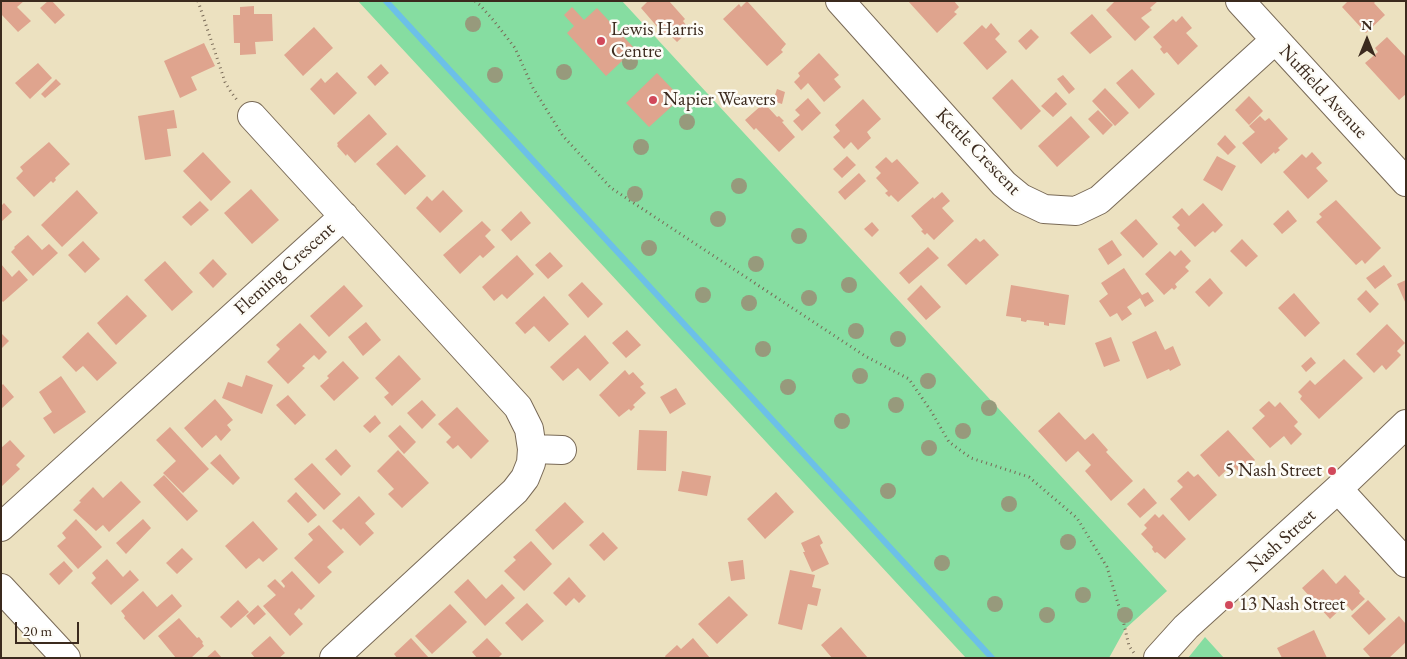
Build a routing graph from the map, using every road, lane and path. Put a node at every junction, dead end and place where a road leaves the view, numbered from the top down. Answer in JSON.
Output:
{"nodes":[{"id":1,"x":198,"y":1,"type":"edge"},
{"id":2,"x":474,"y":1,"type":"edge"},
{"id":3,"x":840,"y":1,"type":"edge"},
{"id":4,"x":1240,"y":1,"type":"edge"},
{"id":5,"x":1275,"y":40,"type":"junction"},
{"id":6,"x":252,"y":116,"type":"joint"},
{"id":7,"x":1406,"y":182,"type":"edge"},
{"id":8,"x":344,"y":216,"type":"junction"},
{"id":9,"x":1406,"y":424,"type":"edge"},
{"id":10,"x":532,"y":449,"type":"junction"},
{"id":11,"x":562,"y":450,"type":"dead end"},
{"id":12,"x":1338,"y":489,"type":"junction"},
{"id":13,"x":1,"y":527,"type":"edge"},
{"id":14,"x":1406,"y":563,"type":"edge"},
{"id":15,"x":1,"y":588,"type":"edge"},
{"id":16,"x":66,"y":658,"type":"edge"},
{"id":17,"x":334,"y":658,"type":"edge"},
{"id":18,"x":1138,"y":658,"type":"edge"},
{"id":19,"x":1158,"y":658,"type":"edge"}],
"edges":[{"from":1,"to":6,"type":"path"},
{"from":2,"to":18,"type":"path"},
{"from":3,"to":5,"type":"street","name":"Kettle Crescent"},
{"from":4,"to":5,"type":"street","name":"Nuffield Avenue"},
{"from":5,"to":7,"type":"street","name":"Nuffield Avenue"},
{"from":6,"to":8,"type":"street"},
{"from":8,"to":10,"type":"street","name":"Fleming Crescent"},
{"from":8,"to":13,"type":"street","name":"Fleming Crescent"},
{"from":9,"to":12,"type":"street","name":"Nash Street"},
{"from":10,"to":11,"type":"street"},
{"from":10,"to":17,"type":"street","name":"Fleming Crescent"},
{"from":12,"to":14,"type":"street"},
{"from":12,"to":19,"type":"street","name":"Nash Street"},
{"from":15,"to":16,"type":"street"}]}
